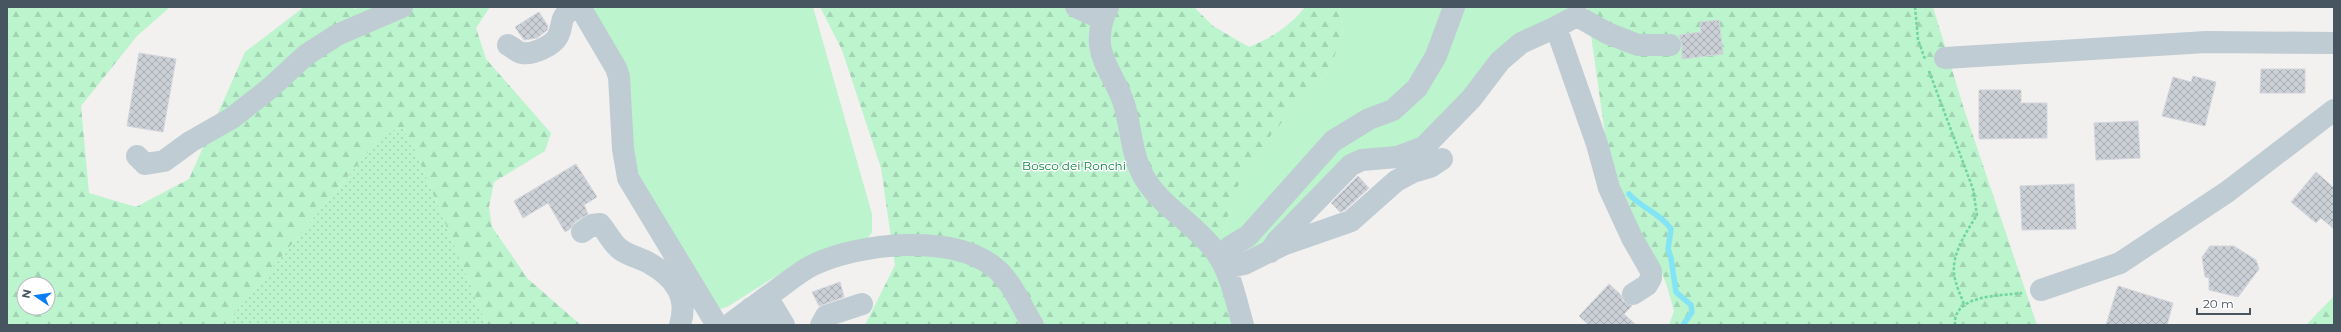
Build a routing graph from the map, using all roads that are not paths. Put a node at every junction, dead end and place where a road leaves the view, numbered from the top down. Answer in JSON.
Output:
{"nodes":[{"id":1,"x":402,"y":7,"type":"edge"},
{"id":2,"x":574,"y":7,"type":"edge"},
{"id":3,"x":580,"y":7,"type":"edge"},
{"id":4,"x":1076,"y":7,"type":"edge"},
{"id":5,"x":1454,"y":7,"type":"edge"},
{"id":6,"x":1105,"y":13,"type":"edge"},
{"id":7,"x":1552,"y":29,"type":"junction"},
{"id":8,"x":2334,"y":42,"type":"edge"},
{"id":9,"x":508,"y":45,"type":"dead end"},
{"id":10,"x":1670,"y":45,"type":"dead end"},
{"id":11,"x":1933,"y":63,"type":"road end"},
{"id":12,"x":2334,"y":110,"type":"edge"},
{"id":13,"x":137,"y":156,"type":"dead end"},
{"id":14,"x":1442,"y":159,"type":"dead end"},
{"id":15,"x":582,"y":232,"type":"dead end"},
{"id":16,"x":1270,"y":252,"type":"junction"},
{"id":17,"x":1225,"y":268,"type":"junction"},
{"id":18,"x":2041,"y":290,"type":"road end"},
{"id":19,"x":1633,"y":294,"type":"dead end"},
{"id":20,"x":759,"y":302,"type":"junction"},
{"id":21,"x":862,"y":304,"type":"dead end"},
{"id":22,"x":680,"y":325,"type":"edge"},
{"id":23,"x":717,"y":325,"type":"edge"},
{"id":24,"x":729,"y":325,"type":"edge"},
{"id":25,"x":764,"y":325,"type":"edge"},
{"id":26,"x":784,"y":325,"type":"edge"},
{"id":27,"x":821,"y":325,"type":"edge"},
{"id":28,"x":1032,"y":325,"type":"edge"},
{"id":29,"x":1243,"y":325,"type":"edge"}],
"edges":[{"from":1,"to":13,"type":"street"},
{"from":2,"to":9,"type":"street"},
{"from":3,"to":23,"type":"street"},
{"from":4,"to":6,"type":"street"},
{"from":5,"to":17,"type":"street"},
{"from":6,"to":17,"type":"street"},
{"from":7,"to":10,"type":"street"},
{"from":7,"to":16,"type":"street"},
{"from":7,"to":19,"type":"street"},
{"from":8,"to":11,"type":"street"},
{"from":12,"to":18,"type":"street"},
{"from":14,"to":16,"type":"street"},
{"from":15,"to":22,"type":"street"},
{"from":16,"to":17,"type":"street"},
{"from":17,"to":29,"type":"street"},
{"from":20,"to":24,"type":"street"},
{"from":20,"to":25,"type":"street"},
{"from":20,"to":26,"type":"street"},
{"from":20,"to":28,"type":"street"},
{"from":21,"to":27,"type":"street"}]}
